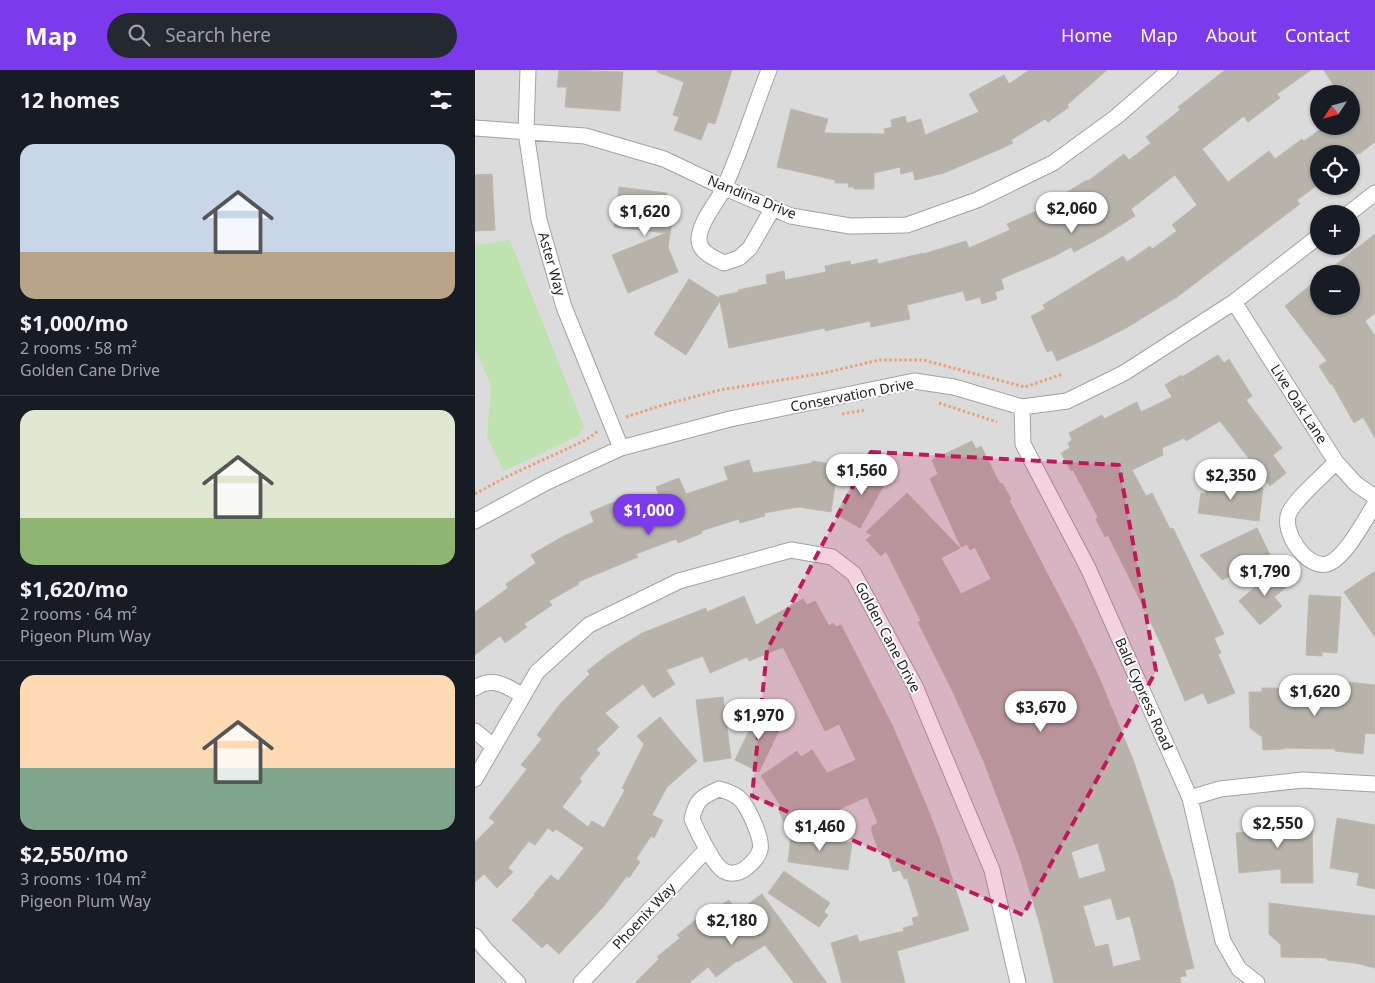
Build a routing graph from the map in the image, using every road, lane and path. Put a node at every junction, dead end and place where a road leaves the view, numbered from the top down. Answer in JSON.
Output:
{"nodes":[{"id":1,"x":528,"y":70,"type":"edge"},
{"id":2,"x":769,"y":70,"type":"edge"},
{"id":3,"x":1168,"y":71,"type":"edge"},
{"id":4,"x":475,"y":128,"type":"edge"},
{"id":5,"x":525,"y":132,"type":"junction"},
{"id":6,"x":725,"y":188,"type":"junction"},
{"id":7,"x":1375,"y":193,"type":"edge"},
{"id":8,"x":1360,"y":205,"type":"edge"},
{"id":9,"x":773,"y":208,"type":"junction"},
{"id":10,"x":1310,"y":243,"type":"edge"},
{"id":11,"x":1234,"y":302,"type":"junction"},
{"id":12,"x":932,"y":401,"type":"dead end"},
{"id":13,"x":1023,"y":407,"type":"junction"},
{"id":14,"x":868,"y":409,"type":"dead end"},
{"id":15,"x":839,"y":415,"type":"dead end"},
{"id":16,"x":997,"y":422,"type":"dead end"},
{"id":17,"x":621,"y":448,"type":"junction"},
{"id":18,"x":1336,"y":462,"type":"junction"},
{"id":19,"x":1375,"y":497,"type":"edge"},
{"id":20,"x":1375,"y":504,"type":"edge"},
{"id":21,"x":475,"y":521,"type":"edge"},
{"id":22,"x":475,"y":688,"type":"edge"},
{"id":23,"x":523,"y":696,"type":"junction"},
{"id":24,"x":475,"y":731,"type":"edge"},
{"id":25,"x":493,"y":746,"type":"junction"},
{"id":26,"x":475,"y":779,"type":"edge"},
{"id":27,"x":1375,"y":784,"type":"edge"},
{"id":28,"x":1190,"y":798,"type":"junction"},
{"id":29,"x":707,"y":849,"type":"junction"},
{"id":30,"x":475,"y":936,"type":"edge"},
{"id":31,"x":518,"y":983,"type":"edge"},
{"id":32,"x":581,"y":983,"type":"edge"},
{"id":33,"x":1018,"y":983,"type":"edge"},
{"id":34,"x":1257,"y":983,"type":"edge"}],
"edges":[{"from":1,"to":5,"type":"street","name":"Aster Way"},
{"from":2,"to":6,"type":"street"},
{"from":3,"to":9,"type":"street","name":"Nandina Drive"},
{"from":4,"to":5,"type":"street","name":"Nandina Drive"},
{"from":5,"to":6,"type":"street","name":"Nandina Drive"},
{"from":5,"to":17,"type":"street","name":"Aster Way"},
{"from":6,"to":9,"type":"street","name":"Nandina Drive"},
{"from":6,"to":9,"type":"street"},
{"from":7,"to":8,"type":"street"},
{"from":10,"to":11,"type":"street","name":"Conservation Drive"},
{"from":11,"to":13,"type":"street","name":"Conservation Drive"},
{"from":11,"to":18,"type":"street","name":"Live Oak Lane"},
{"from":12,"to":16,"type":"path"},
{"from":13,"to":17,"type":"street","name":"Conservation Drive"},
{"from":13,"to":28,"type":"street","name":"Bald Cypress Road"},
{"from":14,"to":15,"type":"path"},
{"from":17,"to":21,"type":"street","name":"Conservation Drive"},
{"from":18,"to":19,"type":"street","name":"Live Oak Lane"},
{"from":18,"to":20,"type":"street"},
{"from":22,"to":23,"type":"street"},
{"from":23,"to":25,"type":"street","name":"Golden Cane Drive"},
{"from":23,"to":33,"type":"street","name":"Golden Cane Drive"},
{"from":24,"to":25,"type":"street"},
{"from":25,"to":26,"type":"street","name":"Golden Cane Drive"},
{"from":27,"to":28,"type":"street"},
{"from":28,"to":34,"type":"street","name":"Bald Cypress Road"},
{"from":29,"to":29,"type":"street"},
{"from":29,"to":32,"type":"street","name":"Phoenix Way"},
{"from":30,"to":31,"type":"street"}]}
